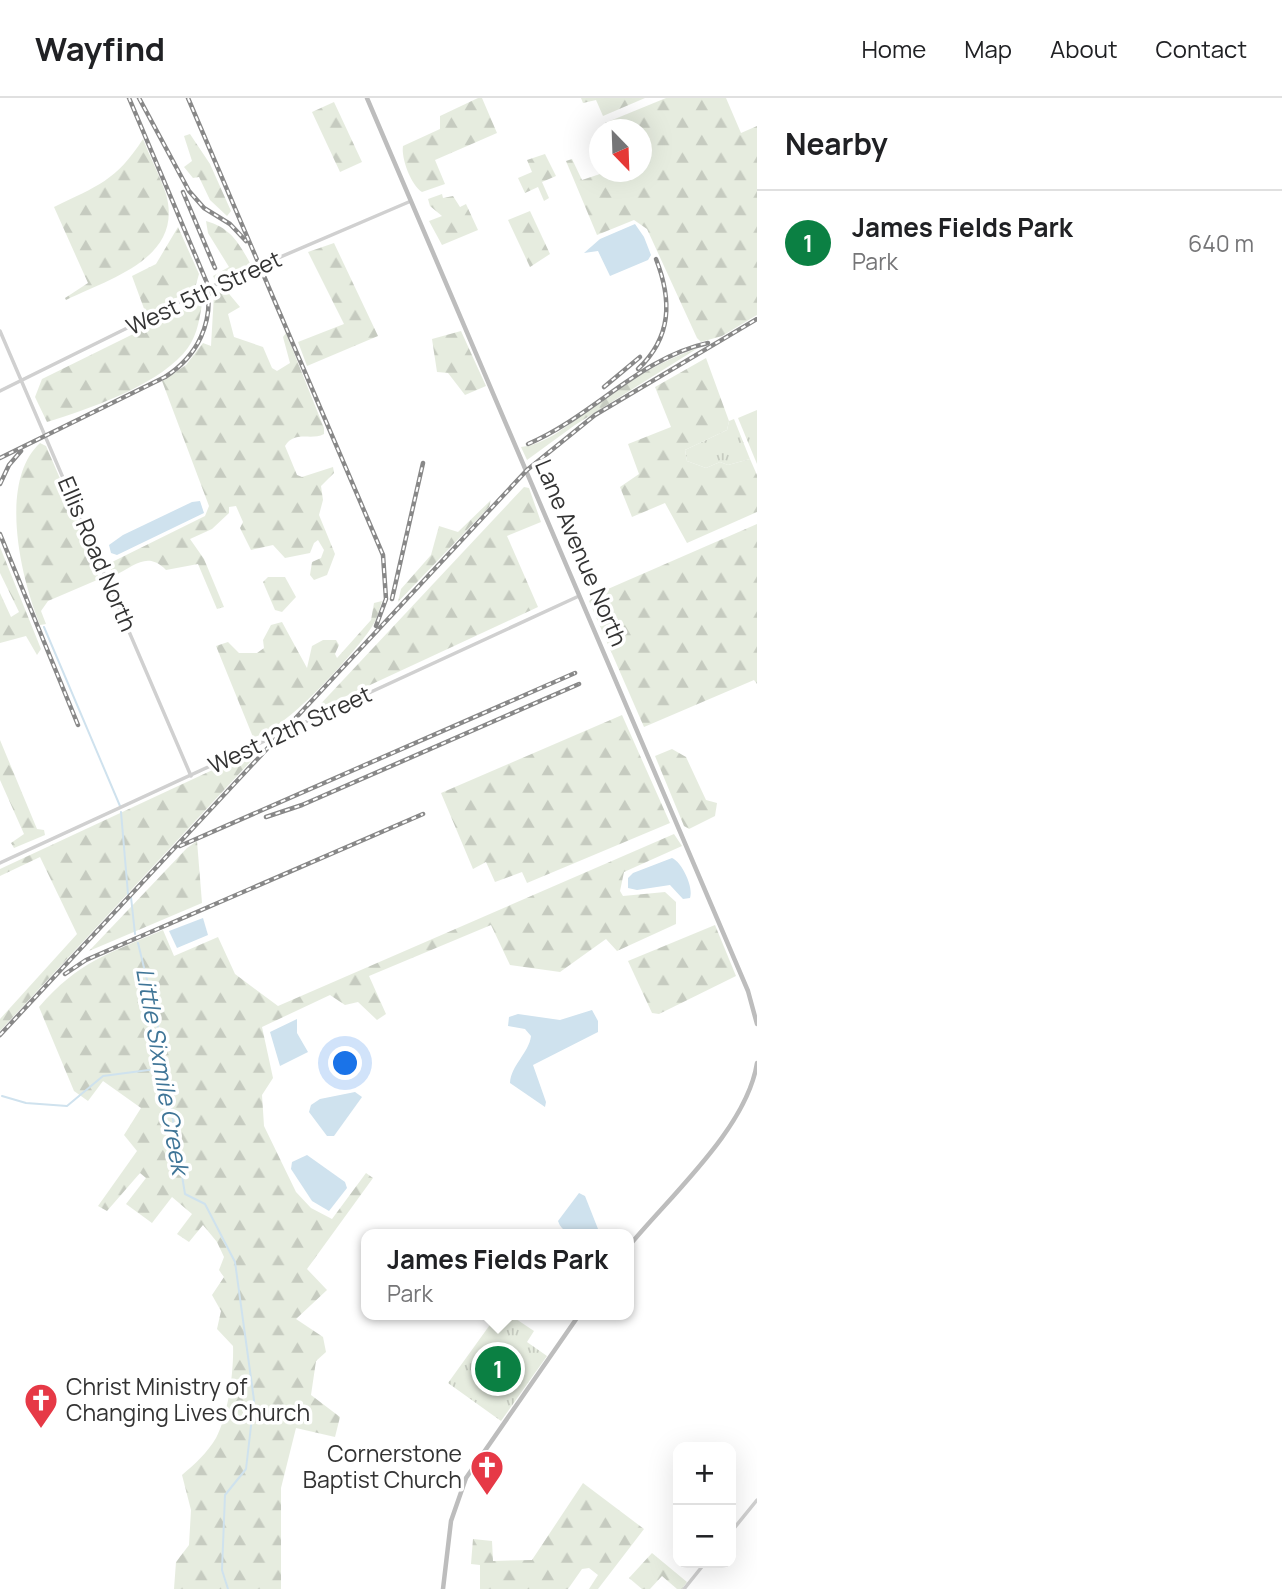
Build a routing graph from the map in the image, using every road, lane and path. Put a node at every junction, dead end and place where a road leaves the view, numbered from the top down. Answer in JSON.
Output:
{"nodes":[{"id":1,"x":367,"y":98,"type":"edge"},
{"id":2,"x":412,"y":201,"type":"junction"},
{"id":3,"x":0,"y":331,"type":"edge"},
{"id":4,"x":22,"y":380,"type":"junction"},
{"id":5,"x":0,"y":391,"type":"edge"},
{"id":6,"x":580,"y":596,"type":"junction"},
{"id":7,"x":192,"y":777,"type":"junction"},
{"id":8,"x":0,"y":863,"type":"edge"},
{"id":9,"x":757,"y":1024,"type":"edge"},
{"id":10,"x":757,"y":1063,"type":"edge"},
{"id":11,"x":634,"y":1240,"type":"edge"},
{"id":12,"x":576,"y":1320,"type":"edge"},
{"id":13,"x":757,"y":1500,"type":"edge"},
{"id":14,"x":736,"y":1526,"type":"edge"},
{"id":15,"x":701,"y":1568,"type":"edge"},
{"id":16,"x":443,"y":1589,"type":"edge"},
{"id":17,"x":684,"y":1589,"type":"edge"}],
"edges":[{"from":1,"to":2,"type":"main road","name":"Lane Avenue North"},
{"from":2,"to":4,"type":"street","name":"West 5th Street"},
{"from":2,"to":6,"type":"main road","name":"Lane Avenue North"},
{"from":3,"to":4,"type":"street","name":"Ellis Road North"},
{"from":4,"to":5,"type":"street","name":"West 5th Street"},
{"from":4,"to":7,"type":"street","name":"Ellis Road North"},
{"from":6,"to":7,"type":"street","name":"West 12th Street"},
{"from":6,"to":9,"type":"main road","name":"Lane Avenue North"},
{"from":7,"to":8,"type":"street","name":"West 12th Street"},
{"from":10,"to":11,"type":"main road"},
{"from":12,"to":16,"type":"main road"},
{"from":13,"to":14,"type":"street"},
{"from":15,"to":17,"type":"street"}]}
